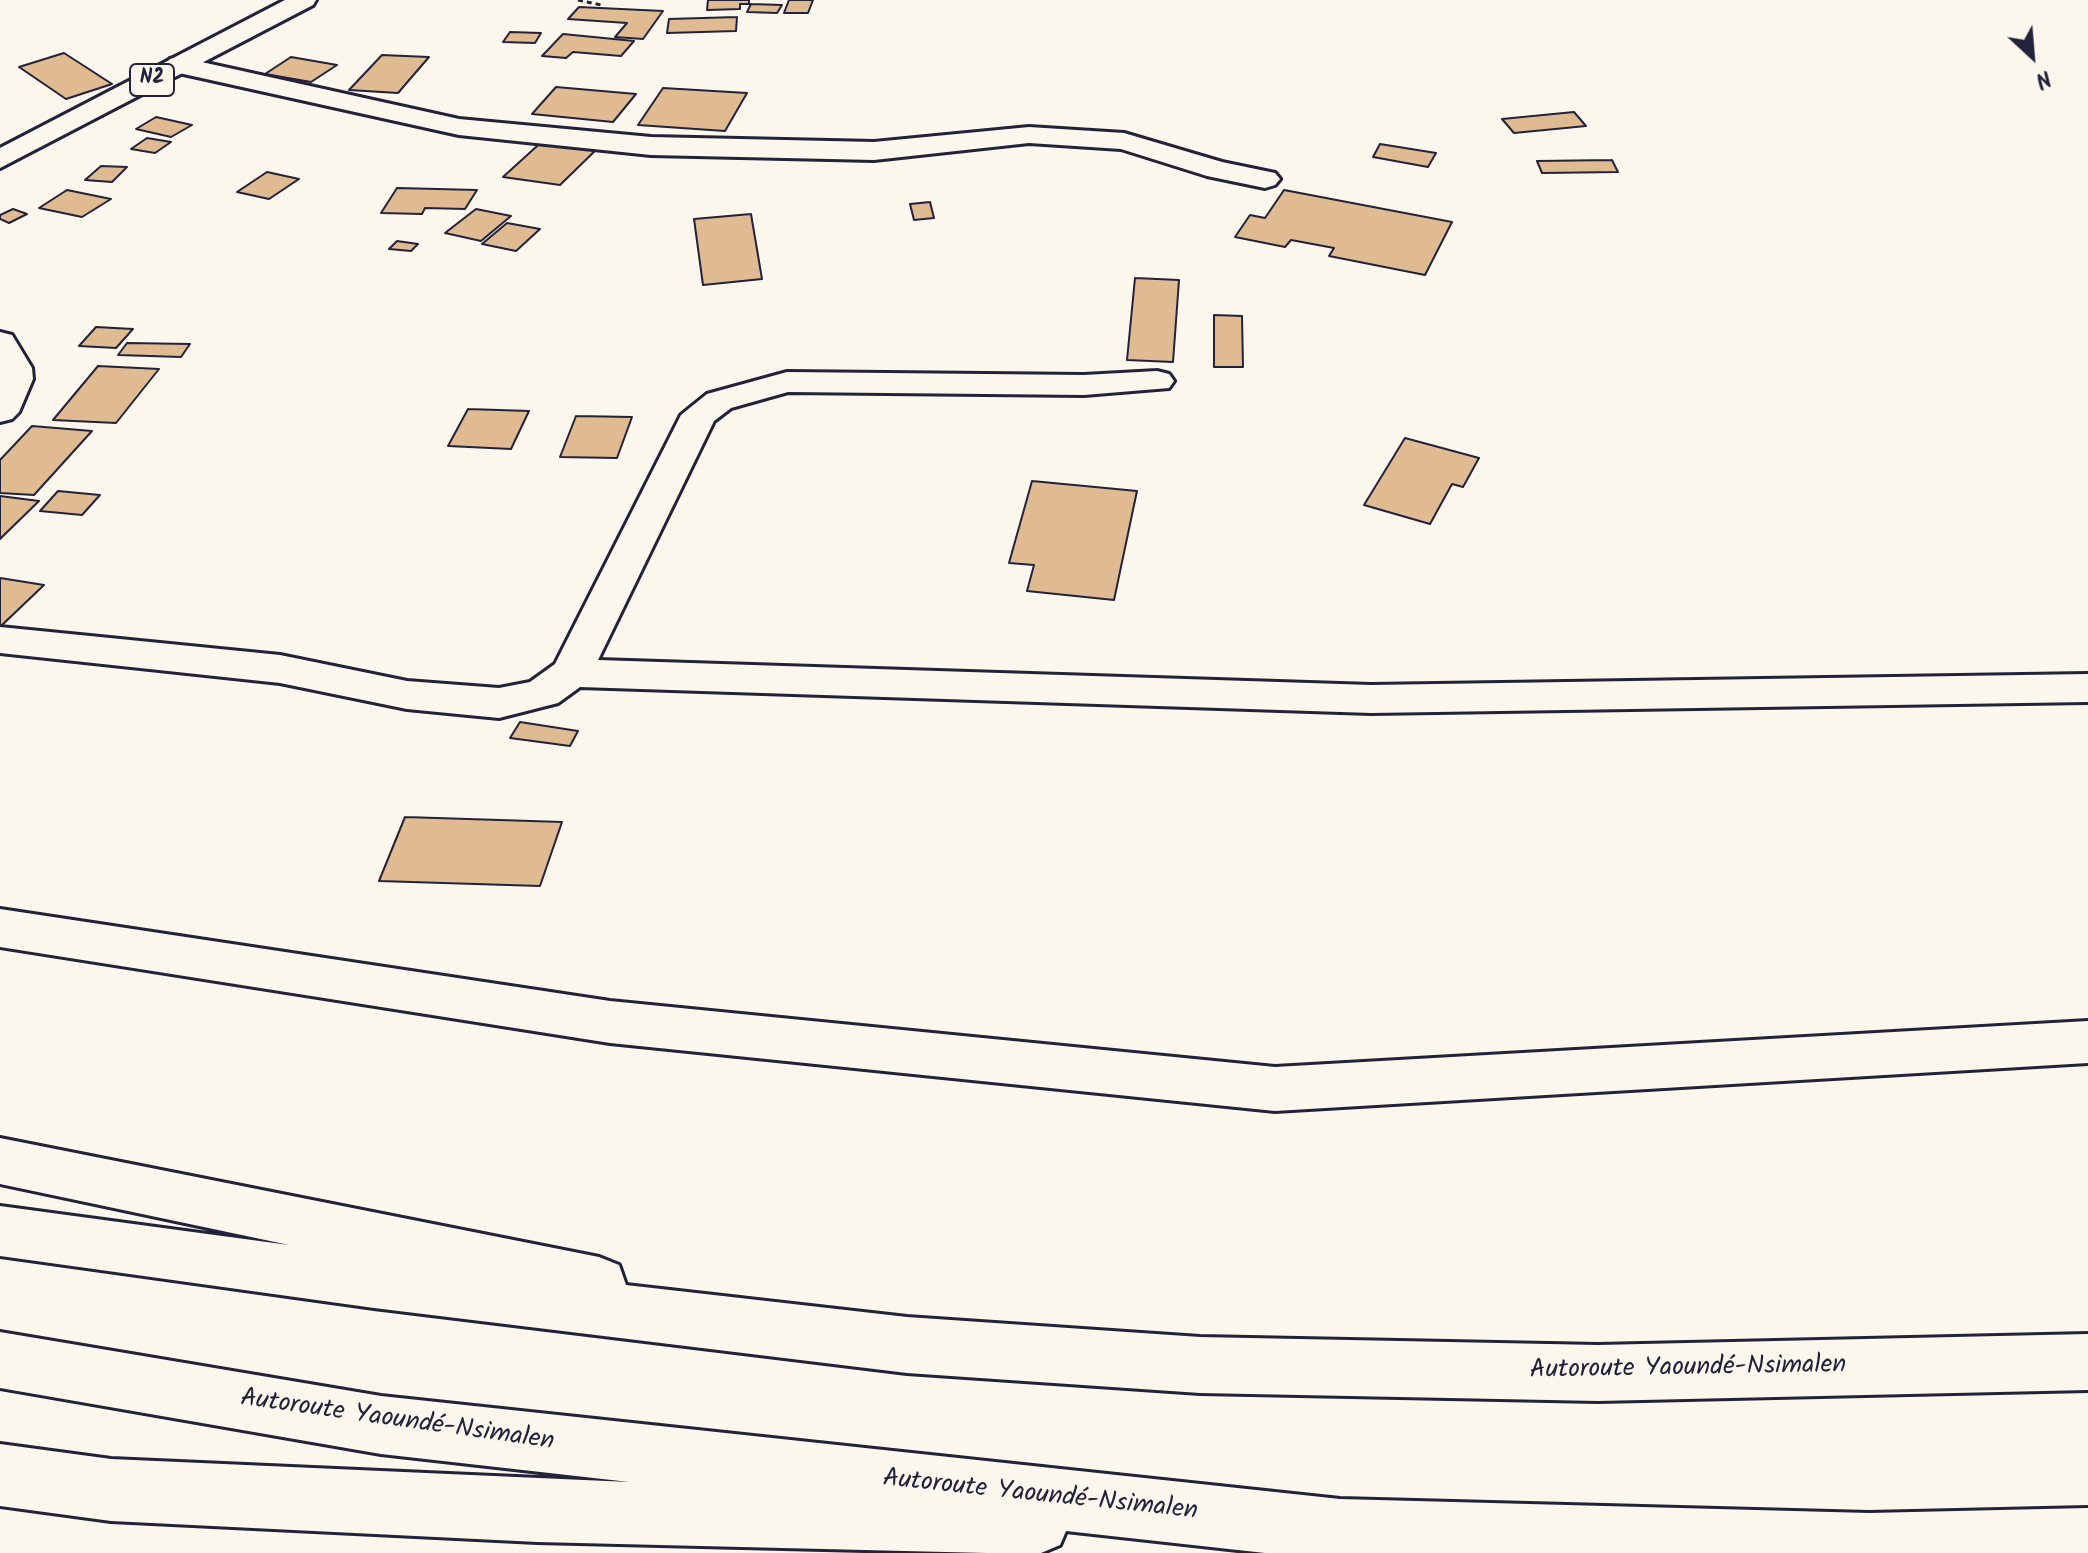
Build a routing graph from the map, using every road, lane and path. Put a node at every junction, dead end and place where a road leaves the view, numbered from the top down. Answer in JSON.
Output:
{"nodes":[{"id":1,"x":304,"y":0,"type":"edge"},
{"id":2,"x":578,"y":0,"type":"edge"},
{"id":3,"x":601,"y":5,"type":"dead end"},
{"id":4,"x":179,"y":65,"type":"junction"},
{"id":5,"x":0,"y":159,"type":"edge"},
{"id":6,"x":1265,"y":179,"type":"dead end"},
{"id":7,"x":0,"y":342,"type":"edge"},
{"id":8,"x":1157,"y":381,"type":"dead end"},
{"id":9,"x":0,"y":412,"type":"edge"},
{"id":10,"x":0,"y":640,"type":"edge"},
{"id":11,"x":571,"y":673,"type":"junction"},
{"id":12,"x":2088,"y":688,"type":"edge"},
{"id":13,"x":0,"y":928,"type":"edge"},
{"id":14,"x":2088,"y":1042,"type":"edge"},
{"id":15,"x":0,"y":1161,"type":"edge"},
{"id":16,"x":0,"y":1231,"type":"edge"},
{"id":17,"x":907,"y":1345,"type":"junction"},
{"id":18,"x":0,"y":1360,"type":"edge"},
{"id":19,"x":2088,"y":1362,"type":"edge"},
{"id":20,"x":0,"y":1475,"type":"edge"},
{"id":21,"x":1340,"y":1530,"type":"junction"},
{"id":22,"x":2088,"y":1539,"type":"edge"}],
"edges":[{"from":1,"to":4,"type":"main road","number":"N2"},
{"from":2,"to":3,"type":"path"},
{"from":4,"to":5,"type":"main road","number":"N2"},
{"from":4,"to":6,"type":"main road"},
{"from":7,"to":9,"type":"main road"},
{"from":8,"to":11,"type":"main road"},
{"from":10,"to":11,"type":"main road"},
{"from":11,"to":12,"type":"main road"},
{"from":13,"to":14,"type":"main road"},
{"from":15,"to":17,"type":"main road"},
{"from":16,"to":17,"type":"main road","name":"Autoroute Yaoundé-Nsimalen"},
{"from":17,"to":19,"type":"main road","name":"Autoroute Yaoundé-Nsimalen"},
{"from":18,"to":21,"type":"main road","name":"Autoroute Yaoundé-Nsimalen"},
{"from":20,"to":21,"type":"main road"},
{"from":21,"to":22,"type":"main road","name":"Autoroute Yaoundé-Nsimalen"}]}
